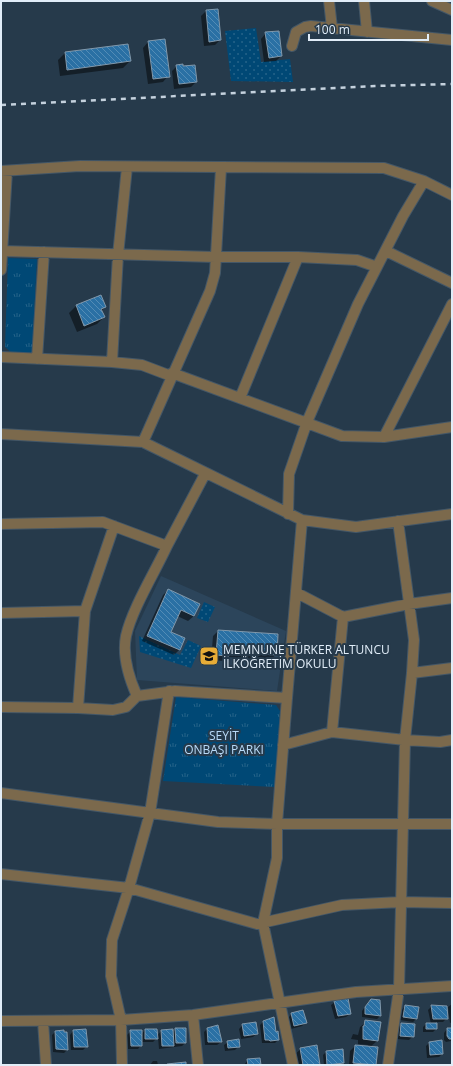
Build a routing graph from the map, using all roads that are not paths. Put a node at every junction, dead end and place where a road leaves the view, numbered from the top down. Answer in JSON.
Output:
{"nodes":[{"id":1,"x":329,"y":1,"type":"edge"},
{"id":2,"x":364,"y":1,"type":"edge"},
{"id":3,"x":432,"y":1,"type":"edge"},
{"id":4,"x":452,"y":10,"type":"edge"},
{"id":5,"x":332,"y":28,"type":"junction"},
{"id":6,"x":367,"y":32,"type":"junction"},
{"id":7,"x":452,"y":40,"type":"edge"},
{"id":8,"x":292,"y":46,"type":"dead end"},
{"id":9,"x":127,"y":167,"type":"junction"},
{"id":10,"x":221,"y":168,"type":"junction"},
{"id":11,"x":4,"y":171,"type":"edge"},
{"id":12,"x":424,"y":181,"type":"junction"},
{"id":13,"x":452,"y":195,"type":"edge"},
{"id":14,"x":386,"y":250,"type":"junction"},
{"id":15,"x":2,"y":251,"type":"edge"},
{"id":16,"x":44,"y":252,"type":"junction"},
{"id":17,"x":118,"y":255,"type":"junction"},
{"id":18,"x":216,"y":257,"type":"junction"},
{"id":19,"x":298,"y":257,"type":"junction"},
{"id":20,"x":377,"y":267,"type":"junction"},
{"id":21,"x":1,"y":270,"type":"edge"},
{"id":22,"x":452,"y":283,"type":"edge"},
{"id":23,"x":452,"y":304,"type":"edge"},
{"id":24,"x":1,"y":357,"type":"edge"},
{"id":25,"x":37,"y":359,"type":"junction"},
{"id":26,"x":112,"y":362,"type":"junction"},
{"id":27,"x":172,"y":374,"type":"junction"},
{"id":28,"x":240,"y":398,"type":"junction"},
{"id":29,"x":307,"y":422,"type":"junction"},
{"id":30,"x":452,"y":427,"type":"edge"},
{"id":31,"x":1,"y":434,"type":"edge"},
{"id":32,"x":384,"y":437,"type":"junction"},
{"id":33,"x":143,"y":442,"type":"junction"},
{"id":34,"x":205,"y":474,"type":"junction"},
{"id":35,"x":288,"y":514,"type":"junction"},
{"id":36,"x":452,"y":514,"type":"edge"},
{"id":37,"x":302,"y":520,"type":"junction"},
{"id":38,"x":398,"y":521,"type":"junction"},
{"id":39,"x":1,"y":524,"type":"edge"},
{"id":40,"x":114,"y":526,"type":"junction"},
{"id":41,"x":167,"y":546,"type":"junction"},
{"id":42,"x":297,"y":593,"type":"junction"},
{"id":43,"x":452,"y":598,"type":"edge"},
{"id":44,"x":409,"y":604,"type":"junction"},
{"id":45,"x":85,"y":611,"type":"junction"},
{"id":46,"x":1,"y":613,"type":"edge"},
{"id":47,"x":343,"y":617,"type":"junction"},
{"id":48,"x":452,"y":668,"type":"edge"},
{"id":49,"x":412,"y":673,"type":"junction"},
{"id":50,"x":170,"y":692,"type":"junction"},
{"id":51,"x":137,"y":696,"type":"junction"},
{"id":52,"x":287,"y":698,"type":"junction"},
{"id":53,"x":1,"y":708,"type":"edge"},
{"id":54,"x":78,"y":708,"type":"junction"},
{"id":55,"x":332,"y":732,"type":"junction"},
{"id":56,"x":405,"y":740,"type":"junction"},
{"id":57,"x":452,"y":740,"type":"edge"},
{"id":58,"x":283,"y":745,"type":"junction"},
{"id":59,"x":1,"y":793,"type":"edge"},
{"id":60,"x":150,"y":813,"type":"junction"},
{"id":61,"x":277,"y":824,"type":"junction"},
{"id":62,"x":402,"y":824,"type":"junction"},
{"id":63,"x":452,"y":824,"type":"edge"},
{"id":64,"x":1,"y":874,"type":"edge"},
{"id":65,"x":129,"y":888,"type":"junction"},
{"id":66,"x":401,"y":902,"type":"junction"},
{"id":67,"x":452,"y":902,"type":"edge"},
{"id":68,"x":263,"y":923,"type":"junction"},
{"id":69,"x":452,"y":986,"type":"edge"},
{"id":70,"x":399,"y":989,"type":"junction"},
{"id":71,"x":280,"y":1004,"type":"junction"},
{"id":72,"x":193,"y":1015,"type":"junction"},
{"id":73,"x":121,"y":1020,"type":"junction"},
{"id":74,"x":1,"y":1021,"type":"edge"},
{"id":75,"x":43,"y":1021,"type":"junction"},
{"id":76,"x":46,"y":1065,"type":"edge"},
{"id":77,"x":122,"y":1065,"type":"edge"},
{"id":78,"x":198,"y":1065,"type":"edge"},
{"id":79,"x":293,"y":1065,"type":"edge"},
{"id":80,"x":388,"y":1065,"type":"edge"}],
"edges":[{"from":1,"to":5,"type":"street"},
{"from":2,"to":6,"type":"street"},
{"from":3,"to":4,"type":"street"},
{"from":5,"to":6,"type":"street"},
{"from":5,"to":8,"type":"street"},
{"from":6,"to":7,"type":"street"},
{"from":9,"to":10,"type":"street"},
{"from":9,"to":11,"type":"street"},
{"from":9,"to":17,"type":"street"},
{"from":10,"to":12,"type":"street"},
{"from":10,"to":18,"type":"street"},
{"from":11,"to":15,"type":"street"},
{"from":12,"to":13,"type":"street"},
{"from":12,"to":14,"type":"street"},
{"from":14,"to":20,"type":"street"},
{"from":14,"to":22,"type":"street"},
{"from":15,"to":16,"type":"street"},
{"from":15,"to":21,"type":"street"},
{"from":16,"to":17,"type":"street"},
{"from":16,"to":25,"type":"street"},
{"from":17,"to":18,"type":"street"},
{"from":17,"to":26,"type":"street"},
{"from":18,"to":19,"type":"street"},
{"from":18,"to":27,"type":"street"},
{"from":19,"to":20,"type":"street"},
{"from":19,"to":28,"type":"street"},
{"from":20,"to":29,"type":"street"},
{"from":23,"to":32,"type":"street"},
{"from":24,"to":25,"type":"street"},
{"from":25,"to":26,"type":"street"},
{"from":26,"to":27,"type":"street"},
{"from":27,"to":28,"type":"street"},
{"from":27,"to":33,"type":"street"},
{"from":28,"to":29,"type":"street"},
{"from":29,"to":32,"type":"street"},
{"from":29,"to":35,"type":"street"},
{"from":30,"to":32,"type":"street"},
{"from":31,"to":33,"type":"street"},
{"from":33,"to":34,"type":"street"},
{"from":34,"to":35,"type":"street"},
{"from":34,"to":41,"type":"street"},
{"from":35,"to":37,"type":"street"},
{"from":36,"to":38,"type":"street"},
{"from":37,"to":38,"type":"street"},
{"from":37,"to":42,"type":"street"},
{"from":38,"to":44,"type":"street"},
{"from":39,"to":40,"type":"street"},
{"from":40,"to":41,"type":"street"},
{"from":40,"to":45,"type":"street"},
{"from":41,"to":51,"type":"street"},
{"from":42,"to":47,"type":"street"},
{"from":42,"to":52,"type":"street"},
{"from":43,"to":44,"type":"street"},
{"from":44,"to":47,"type":"street"},
{"from":44,"to":49,"type":"street"},
{"from":45,"to":46,"type":"street"},
{"from":45,"to":54,"type":"street"},
{"from":47,"to":55,"type":"street"},
{"from":48,"to":49,"type":"street"},
{"from":49,"to":56,"type":"street"},
{"from":50,"to":51,"type":"street"},
{"from":50,"to":52,"type":"street"},
{"from":50,"to":60,"type":"street"},
{"from":51,"to":54,"type":"street"},
{"from":52,"to":58,"type":"street"},
{"from":53,"to":54,"type":"street"},
{"from":55,"to":56,"type":"street"},
{"from":55,"to":58,"type":"street"},
{"from":56,"to":57,"type":"street"},
{"from":56,"to":62,"type":"street"},
{"from":58,"to":61,"type":"street"},
{"from":59,"to":60,"type":"street"},
{"from":60,"to":61,"type":"street"},
{"from":60,"to":65,"type":"street"},
{"from":61,"to":62,"type":"street"},
{"from":61,"to":68,"type":"street"},
{"from":62,"to":63,"type":"street"},
{"from":62,"to":66,"type":"street"},
{"from":64,"to":65,"type":"street"},
{"from":65,"to":68,"type":"street"},
{"from":65,"to":73,"type":"street"},
{"from":66,"to":67,"type":"street"},
{"from":66,"to":68,"type":"street"},
{"from":66,"to":70,"type":"street"},
{"from":68,"to":71,"type":"street"},
{"from":69,"to":70,"type":"street"},
{"from":70,"to":71,"type":"street"},
{"from":70,"to":80,"type":"street"},
{"from":71,"to":72,"type":"street"},
{"from":71,"to":79,"type":"street"},
{"from":72,"to":73,"type":"street"},
{"from":72,"to":78,"type":"street"},
{"from":73,"to":75,"type":"street"},
{"from":73,"to":77,"type":"street"},
{"from":74,"to":75,"type":"street"},
{"from":75,"to":76,"type":"street"}]}
